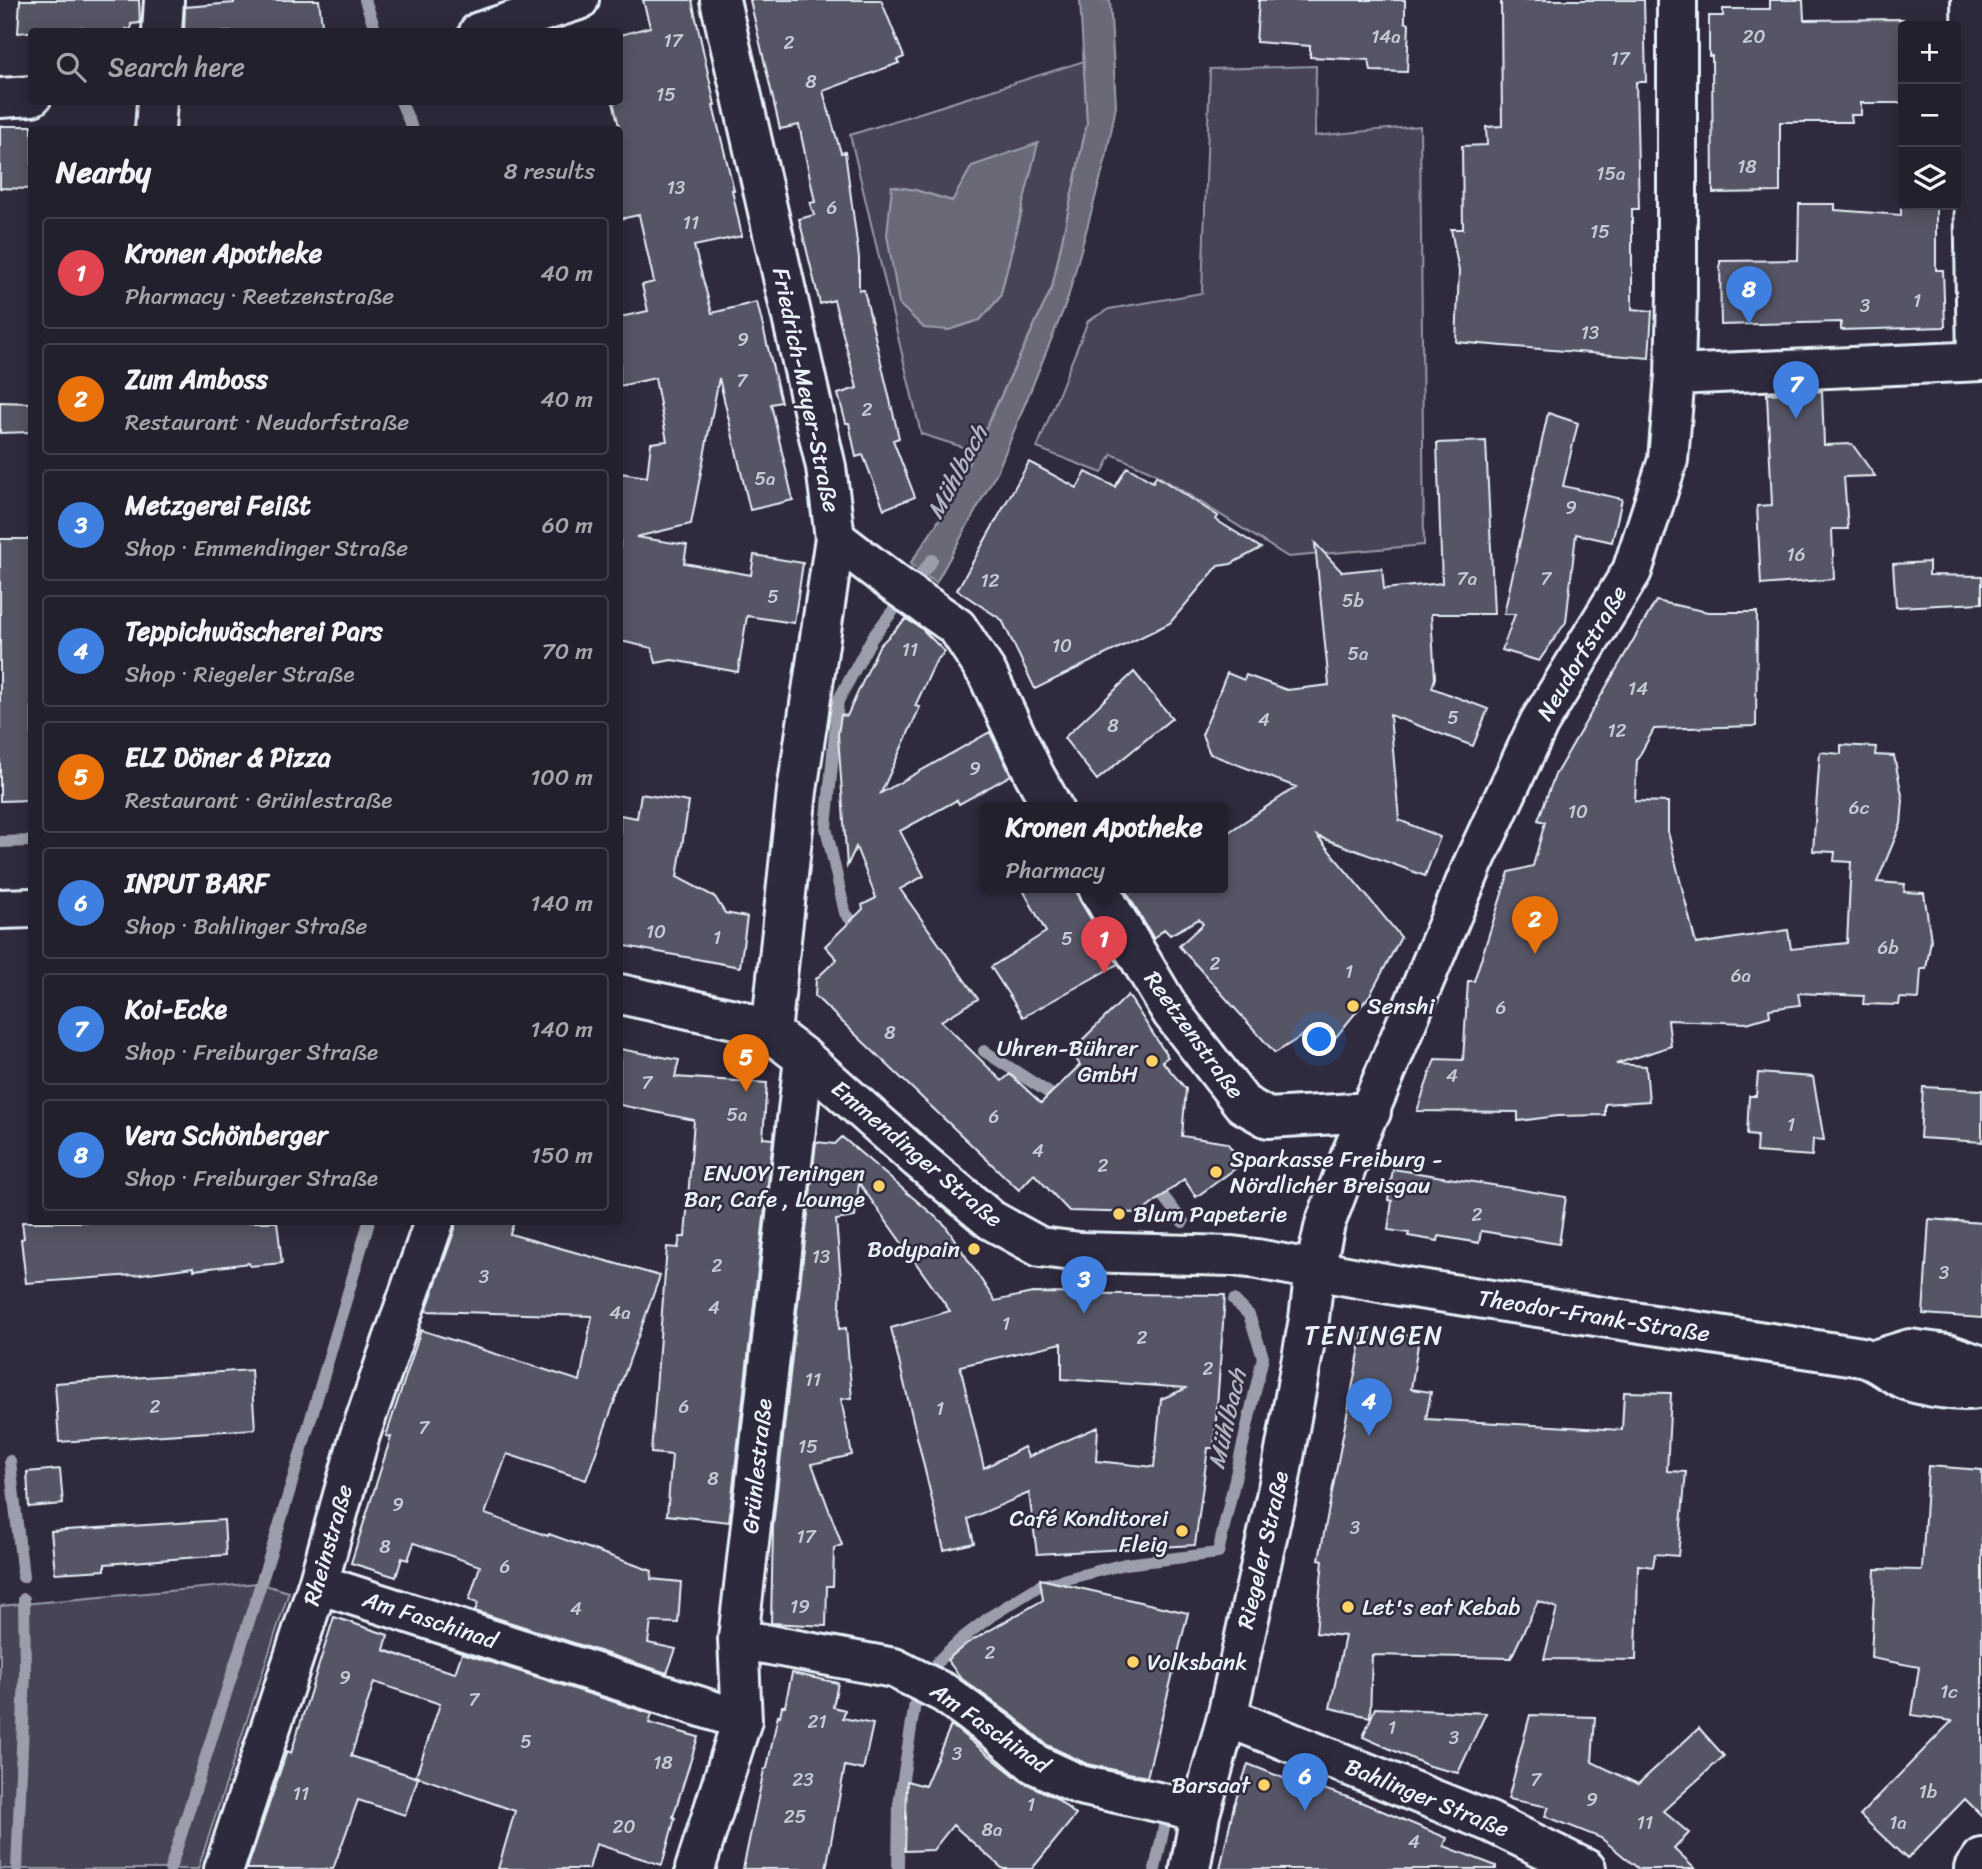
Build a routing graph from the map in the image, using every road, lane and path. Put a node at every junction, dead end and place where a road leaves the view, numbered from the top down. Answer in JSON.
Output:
{"nodes":[{"id":1,"x":164,"y":0,"type":"edge"},
{"id":2,"x":579,"y":0,"type":"edge"},
{"id":3,"x":720,"y":0,"type":"edge"},
{"id":4,"x":1677,"y":0,"type":"edge"},
{"id":5,"x":1971,"y":0,"type":"edge"},
{"id":6,"x":162,"y":28,"type":"edge"},
{"id":7,"x":492,"y":28,"type":"edge"},
{"id":8,"x":28,"y":96,"type":"edge"},
{"id":9,"x":0,"y":98,"type":"edge"},
{"id":10,"x":157,"y":105,"type":"edge"},
{"id":11,"x":155,"y":126,"type":"edge"},
{"id":12,"x":1979,"y":361,"type":"edge"},
{"id":13,"x":1675,"y":375,"type":"junction"},
{"id":14,"x":835,"y":538,"type":"junction"},
{"id":15,"x":1049,"y":802,"type":"edge"},
{"id":16,"x":1101,"y":893,"type":"edge"},
{"id":17,"x":28,"y":908,"type":"edge"},
{"id":18,"x":0,"y":909,"type":"edge"},
{"id":19,"x":623,"y":996,"type":"edge"},
{"id":20,"x":771,"y":1033,"type":"junction"},
{"id":21,"x":804,"y":1058,"type":"junction"},
{"id":22,"x":1371,"y":1112,"type":"junction"},
{"id":23,"x":433,"y":1225,"type":"edge"},
{"id":24,"x":1315,"y":1269,"type":"junction"},
{"id":25,"x":1874,"y":1360,"type":"junction"},
{"id":26,"x":1982,"y":1366,"type":"edge"},
{"id":27,"x":1982,"y":1388,"type":"edge"},
{"id":28,"x":318,"y":1584,"type":"junction"},
{"id":29,"x":738,"y":1639,"type":"junction"},
{"id":30,"x":1227,"y":1717,"type":"junction"},
{"id":31,"x":742,"y":1720,"type":"junction"},
{"id":32,"x":1200,"y":1814,"type":"junction"},
{"id":33,"x":1982,"y":1858,"type":"edge"},
{"id":34,"x":224,"y":1869,"type":"edge"},
{"id":35,"x":695,"y":1869,"type":"edge"},
{"id":36,"x":1190,"y":1869,"type":"edge"},
{"id":37,"x":1586,"y":1869,"type":"edge"},
{"id":38,"x":1974,"y":1869,"type":"edge"}],
"edges":[{"from":1,"to":6,"type":"street"},
{"from":2,"to":7,"type":"street"},
{"from":3,"to":14,"type":"street","name":"Friedrich-Meyer-Straße"},
{"from":4,"to":13,"type":"street","name":"Neudorfstraße"},
{"from":5,"to":12,"type":"street"},
{"from":8,"to":9,"type":"street"},
{"from":10,"to":11,"type":"street"},
{"from":12,"to":13,"type":"street"},
{"from":13,"to":22,"type":"street","name":"Neudorfstraße"},
{"from":14,"to":15,"type":"street"},
{"from":14,"to":20,"type":"street","name":"Friedrich-Meyer-Straße"},
{"from":16,"to":22,"type":"street","name":"Reetzenstraße"},
{"from":17,"to":18,"type":"street"},
{"from":19,"to":20,"type":"street","name":"Emmendinger Straße"},
{"from":20,"to":21,"type":"street","name":"Emmendinger Straße"},
{"from":21,"to":24,"type":"street","name":"Emmendinger Straße"},
{"from":21,"to":29,"type":"street","name":"Grünlestraße"},
{"from":22,"to":24,"type":"street","name":"Neudorfstraße"},
{"from":23,"to":28,"type":"street","name":"Rheinstraße"},
{"from":24,"to":25,"type":"street","name":"Theodor-Frank-Straße"},
{"from":24,"to":30,"type":"street","name":"Riegeler Straße"},
{"from":25,"to":26,"type":"street","name":"Theodor-Frank-Straße"},
{"from":25,"to":27,"type":"street","name":"Theodor-Frank-Straße"},
{"from":28,"to":31,"type":"street","name":"Am Faschinad"},
{"from":28,"to":34,"type":"street","name":"Rheinstraße"},
{"from":29,"to":31,"type":"street","name":"Grünlestraße"},
{"from":29,"to":32,"type":"street","name":"Am Faschinad"},
{"from":30,"to":32,"type":"street","name":"Riegeler Straße"},
{"from":30,"to":37,"type":"street","name":"Bahlinger Straße"},
{"from":31,"to":35,"type":"street","name":"Grünlestraße"},
{"from":32,"to":36,"type":"street","name":"Riegeler Straße"},
{"from":33,"to":38,"type":"street"}]}
